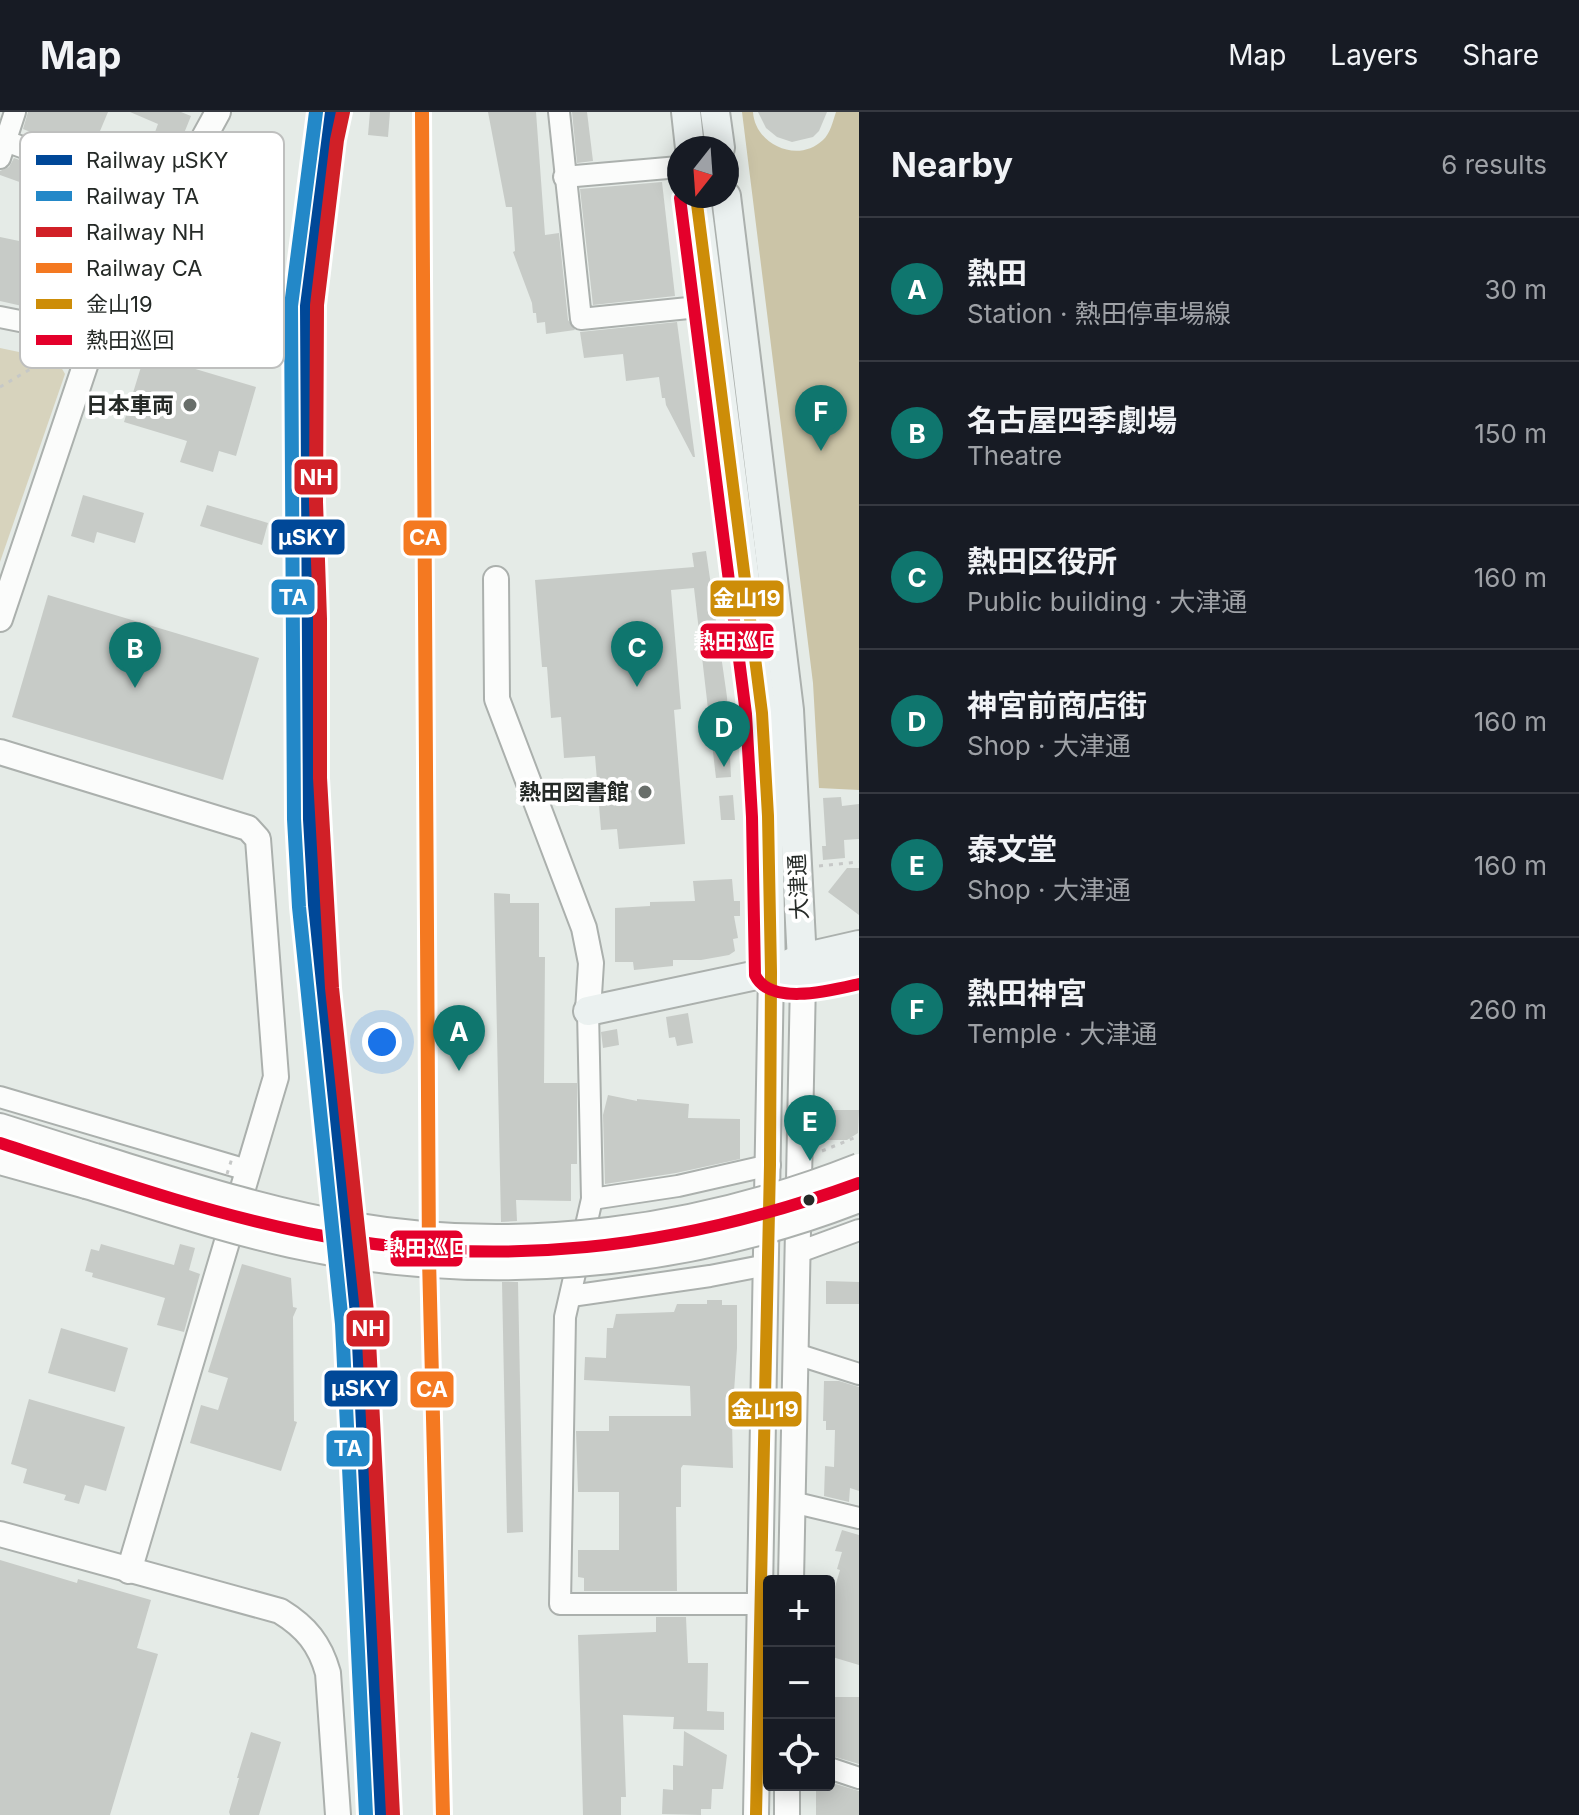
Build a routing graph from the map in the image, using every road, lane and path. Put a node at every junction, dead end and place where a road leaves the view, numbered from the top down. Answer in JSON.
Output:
{"nodes":[{"id":1,"x":15,"y":112,"type":"edge"},
{"id":2,"x":218,"y":112,"type":"edge"},
{"id":3,"x":559,"y":112,"type":"edge"},
{"id":4,"x":686,"y":112,"type":"edge"},
{"id":5,"x":715,"y":112,"type":"edge"},
{"id":6,"x":207,"y":132,"type":"edge"},
{"id":7,"x":689,"y":136,"type":"edge"},
{"id":8,"x":718,"y":136,"type":"edge"},
{"id":9,"x":2,"y":146,"type":"edge"},
{"id":10,"x":667,"y":168,"type":"edge"},
{"id":11,"x":564,"y":177,"type":"junction"},
{"id":12,"x":697,"y":208,"type":"edge"},
{"id":13,"x":727,"y":208,"type":"edge"},
{"id":14,"x":708,"y":306,"type":"junction"},
{"id":15,"x":0,"y":317,"type":"edge"},
{"id":16,"x":20,"y":321,"type":"edge"},
{"id":17,"x":32,"y":368,"type":"edge"},
{"id":18,"x":84,"y":368,"type":"edge"},
{"id":19,"x":0,"y":387,"type":"edge"},
{"id":20,"x":496,"y":579,"type":"dead end"},
{"id":21,"x":0,"y":619,"type":"edge"},
{"id":22,"x":0,"y":752,"type":"edge"},
{"id":23,"x":859,"y":862,"type":"edge"},
{"id":24,"x":816,"y":867,"type":"dead end"},
{"id":25,"x":859,"y":945,"type":"edge"},
{"id":26,"x":859,"y":968,"type":"edge"},
{"id":27,"x":802,"y":969,"type":"junction"},
{"id":28,"x":771,"y":972,"type":"junction"},
{"id":29,"x":588,"y":1011,"type":"junction"},
{"id":30,"x":0,"y":1097,"type":"edge"},
{"id":31,"x":0,"y":1126,"type":"edge"},
{"id":32,"x":859,"y":1136,"type":"edge"},
{"id":33,"x":820,"y":1152,"type":"dead end"},
{"id":34,"x":0,"y":1162,"type":"edge"},
{"id":35,"x":770,"y":1165,"type":"junction"},
{"id":36,"x":859,"y":1166,"type":"edge"},
{"id":37,"x":236,"y":1167,"type":"junction"},
{"id":38,"x":592,"y":1199,"type":"junction"},
{"id":39,"x":859,"y":1200,"type":"edge"},
{"id":40,"x":859,"y":1230,"type":"edge"},
{"id":41,"x":799,"y":1252,"type":"junction"},
{"id":42,"x":767,"y":1265,"type":"junction"},
{"id":43,"x":571,"y":1296,"type":"junction"},
{"id":44,"x":796,"y":1354,"type":"junction"},
{"id":45,"x":859,"y":1374,"type":"edge"},
{"id":46,"x":792,"y":1502,"type":"junction"},
{"id":47,"x":859,"y":1518,"type":"edge"},
{"id":48,"x":0,"y":1534,"type":"edge"},
{"id":49,"x":129,"y":1571,"type":"junction"},
{"id":50,"x":791,"y":1575,"type":"edge"},
{"id":51,"x":759,"y":1604,"type":"junction"},
{"id":52,"x":835,"y":1770,"type":"edge"},
{"id":53,"x":859,"y":1778,"type":"edge"},
{"id":54,"x":787,"y":1791,"type":"edge"},
{"id":55,"x":338,"y":1815,"type":"edge"},
{"id":56,"x":756,"y":1815,"type":"edge"},
{"id":57,"x":787,"y":1815,"type":"edge"}],
"edges":[{"from":1,"to":9,"type":"street"},
{"from":2,"to":6,"type":"street"},
{"from":3,"to":11,"type":"street"},
{"from":4,"to":7,"type":"main road"},
{"from":5,"to":8,"type":"main road"},
{"from":10,"to":11,"type":"street"},
{"from":11,"to":14,"type":"street"},
{"from":12,"to":14,"type":"main road","name":"大津通"},
{"from":13,"to":27,"type":"main road","name":"大津通"},
{"from":14,"to":28,"type":"main road","name":"大津通"},
{"from":15,"to":16,"type":"street"},
{"from":17,"to":19,"type":"path"},
{"from":18,"to":21,"type":"street"},
{"from":20,"to":29,"type":"street"},
{"from":22,"to":37,"type":"street"},
{"from":23,"to":24,"type":"path"},
{"from":25,"to":27,"type":"main road"},
{"from":26,"to":27,"type":"main road"},
{"from":27,"to":28,"type":"main road"},
{"from":27,"to":41,"type":"street","name":"大津通"},
{"from":28,"to":29,"type":"main road"},
{"from":28,"to":35,"type":"street","name":"大津通"},
{"from":29,"to":38,"type":"street"},
{"from":30,"to":37,"type":"street"},
{"from":31,"to":36,"type":"street","bridge":true},
{"from":32,"to":33,"type":"path"},
{"from":34,"to":39,"type":"street","bridge":true},
{"from":35,"to":38,"type":"street"},
{"from":35,"to":42,"type":"street","name":"大津通"},
{"from":37,"to":49,"type":"street"},
{"from":38,"to":43,"type":"street"},
{"from":40,"to":41,"type":"street"},
{"from":41,"to":44,"type":"street","name":"大津通"},
{"from":42,"to":43,"type":"street"},
{"from":42,"to":51,"type":"street","name":"大津通"},
{"from":43,"to":51,"type":"street"},
{"from":44,"to":45,"type":"street"},
{"from":44,"to":46,"type":"street","name":"大津通"},
{"from":46,"to":47,"type":"street"},
{"from":46,"to":50,"type":"street","name":"大津通"},
{"from":48,"to":49,"type":"street"},
{"from":49,"to":55,"type":"street"},
{"from":51,"to":56,"type":"street","name":"大津通"},
{"from":52,"to":53,"type":"street"},
{"from":54,"to":57,"type":"street"}]}
